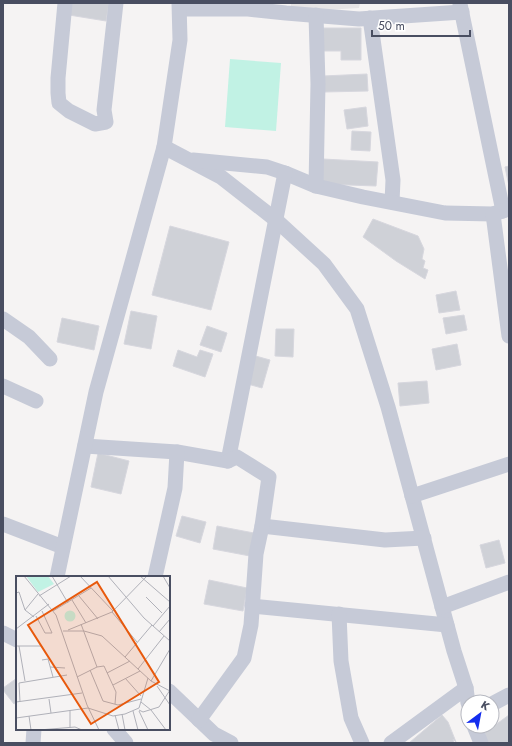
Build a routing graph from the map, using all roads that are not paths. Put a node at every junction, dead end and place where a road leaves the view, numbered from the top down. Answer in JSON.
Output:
{"nodes":[{"id":1,"x":65,"y":3,"type":"edge"},
{"id":2,"x":116,"y":3,"type":"edge"},
{"id":3,"x":180,"y":6,"type":"edge"},
{"id":4,"x":286,"y":8,"type":"edge"},
{"id":5,"x":461,"y":8,"type":"edge"},
{"id":6,"x":316,"y":15,"type":"junction"},
{"id":7,"x":370,"y":18,"type":"junction"},
{"id":8,"x":164,"y":147,"type":"junction"},
{"id":9,"x":185,"y":159,"type":"junction"},
{"id":10,"x":285,"y":173,"type":"junction"},
{"id":11,"x":316,"y":186,"type":"junction"},
{"id":12,"x":392,"y":202,"type":"junction"},
{"id":13,"x":502,"y":212,"type":"edge"},
{"id":14,"x":276,"y":220,"type":"junction"},
{"id":15,"x":3,"y":319,"type":"edge"},
{"id":16,"x":509,"y":336,"type":"edge"},
{"id":17,"x":50,"y":359,"type":"dead end"},
{"id":18,"x":3,"y":386,"type":"edge"},
{"id":19,"x":36,"y":401,"type":"dead end"},
{"id":20,"x":85,"y":446,"type":"junction"},
{"id":21,"x":177,"y":452,"type":"junction"},
{"id":22,"x":228,"y":461,"type":"junction"},
{"id":23,"x":509,"y":464,"type":"edge"},
{"id":24,"x":412,"y":496,"type":"junction"},
{"id":25,"x":3,"y":524,"type":"edge"},
{"id":26,"x":262,"y":526,"type":"junction"},
{"id":27,"x":424,"y":538,"type":"junction"},
{"id":28,"x":63,"y":547,"type":"junction"},
{"id":29,"x":57,"y":576,"type":"edge"},
{"id":30,"x":154,"y":576,"type":"edge"},
{"id":31,"x":509,"y":582,"type":"edge"},
{"id":32,"x":252,"y":606,"type":"junction"},
{"id":33,"x":442,"y":607,"type":"junction"},
{"id":34,"x":339,"y":614,"type":"junction"},
{"id":35,"x":447,"y":625,"type":"junction"},
{"id":36,"x":3,"y":633,"type":"edge"},
{"id":37,"x":16,"y":640,"type":"edge"},
{"id":38,"x":170,"y":691,"type":"edge"},
{"id":39,"x":466,"y":694,"type":"edge"},
{"id":40,"x":509,"y":695,"type":"edge"},
{"id":41,"x":460,"y":700,"type":"edge"},
{"id":42,"x":500,"y":700,"type":"edge"},
{"id":43,"x":199,"y":720,"type":"junction"},
{"id":44,"x":34,"y":730,"type":"edge"},
{"id":45,"x":115,"y":730,"type":"edge"},
{"id":46,"x":33,"y":743,"type":"edge"},
{"id":47,"x":126,"y":743,"type":"edge"},
{"id":48,"x":231,"y":743,"type":"edge"},
{"id":49,"x":362,"y":743,"type":"edge"},
{"id":50,"x":391,"y":743,"type":"edge"}],
"edges":[{"from":1,"to":2,"type":"street"},
{"from":3,"to":4,"type":"street"},
{"from":3,"to":8,"type":"street"},
{"from":4,"to":6,"type":"street"},
{"from":5,"to":7,"type":"street"},
{"from":5,"to":13,"type":"street"},
{"from":6,"to":7,"type":"street"},
{"from":6,"to":11,"type":"street"},
{"from":7,"to":12,"type":"street"},
{"from":8,"to":9,"type":"street"},
{"from":8,"to":20,"type":"street"},
{"from":9,"to":10,"type":"street"},
{"from":9,"to":14,"type":"street"},
{"from":10,"to":11,"type":"street"},
{"from":10,"to":14,"type":"street"},
{"from":11,"to":12,"type":"street"},
{"from":12,"to":13,"type":"street"},
{"from":13,"to":16,"type":"street"},
{"from":14,"to":22,"type":"street"},
{"from":14,"to":24,"type":"street"},
{"from":15,"to":17,"type":"street"},
{"from":18,"to":19,"type":"street"},
{"from":20,"to":21,"type":"street"},
{"from":20,"to":28,"type":"street"},
{"from":21,"to":22,"type":"street"},
{"from":21,"to":30,"type":"street"},
{"from":22,"to":26,"type":"street"},
{"from":23,"to":24,"type":"street"},
{"from":24,"to":27,"type":"street"},
{"from":25,"to":28,"type":"street"},
{"from":26,"to":27,"type":"street"},
{"from":26,"to":32,"type":"street"},
{"from":27,"to":33,"type":"street"},
{"from":28,"to":29,"type":"street"},
{"from":31,"to":33,"type":"street"},
{"from":32,"to":34,"type":"street"},
{"from":32,"to":43,"type":"street"},
{"from":33,"to":35,"type":"street"},
{"from":34,"to":35,"type":"street"},
{"from":34,"to":49,"type":"street"},
{"from":35,"to":39,"type":"street"},
{"from":36,"to":37,"type":"street"},
{"from":38,"to":43,"type":"street"},
{"from":40,"to":42,"type":"street"},
{"from":41,"to":50,"type":"street"},
{"from":43,"to":48,"type":"street"},
{"from":44,"to":46,"type":"street"},
{"from":45,"to":47,"type":"street"}]}
